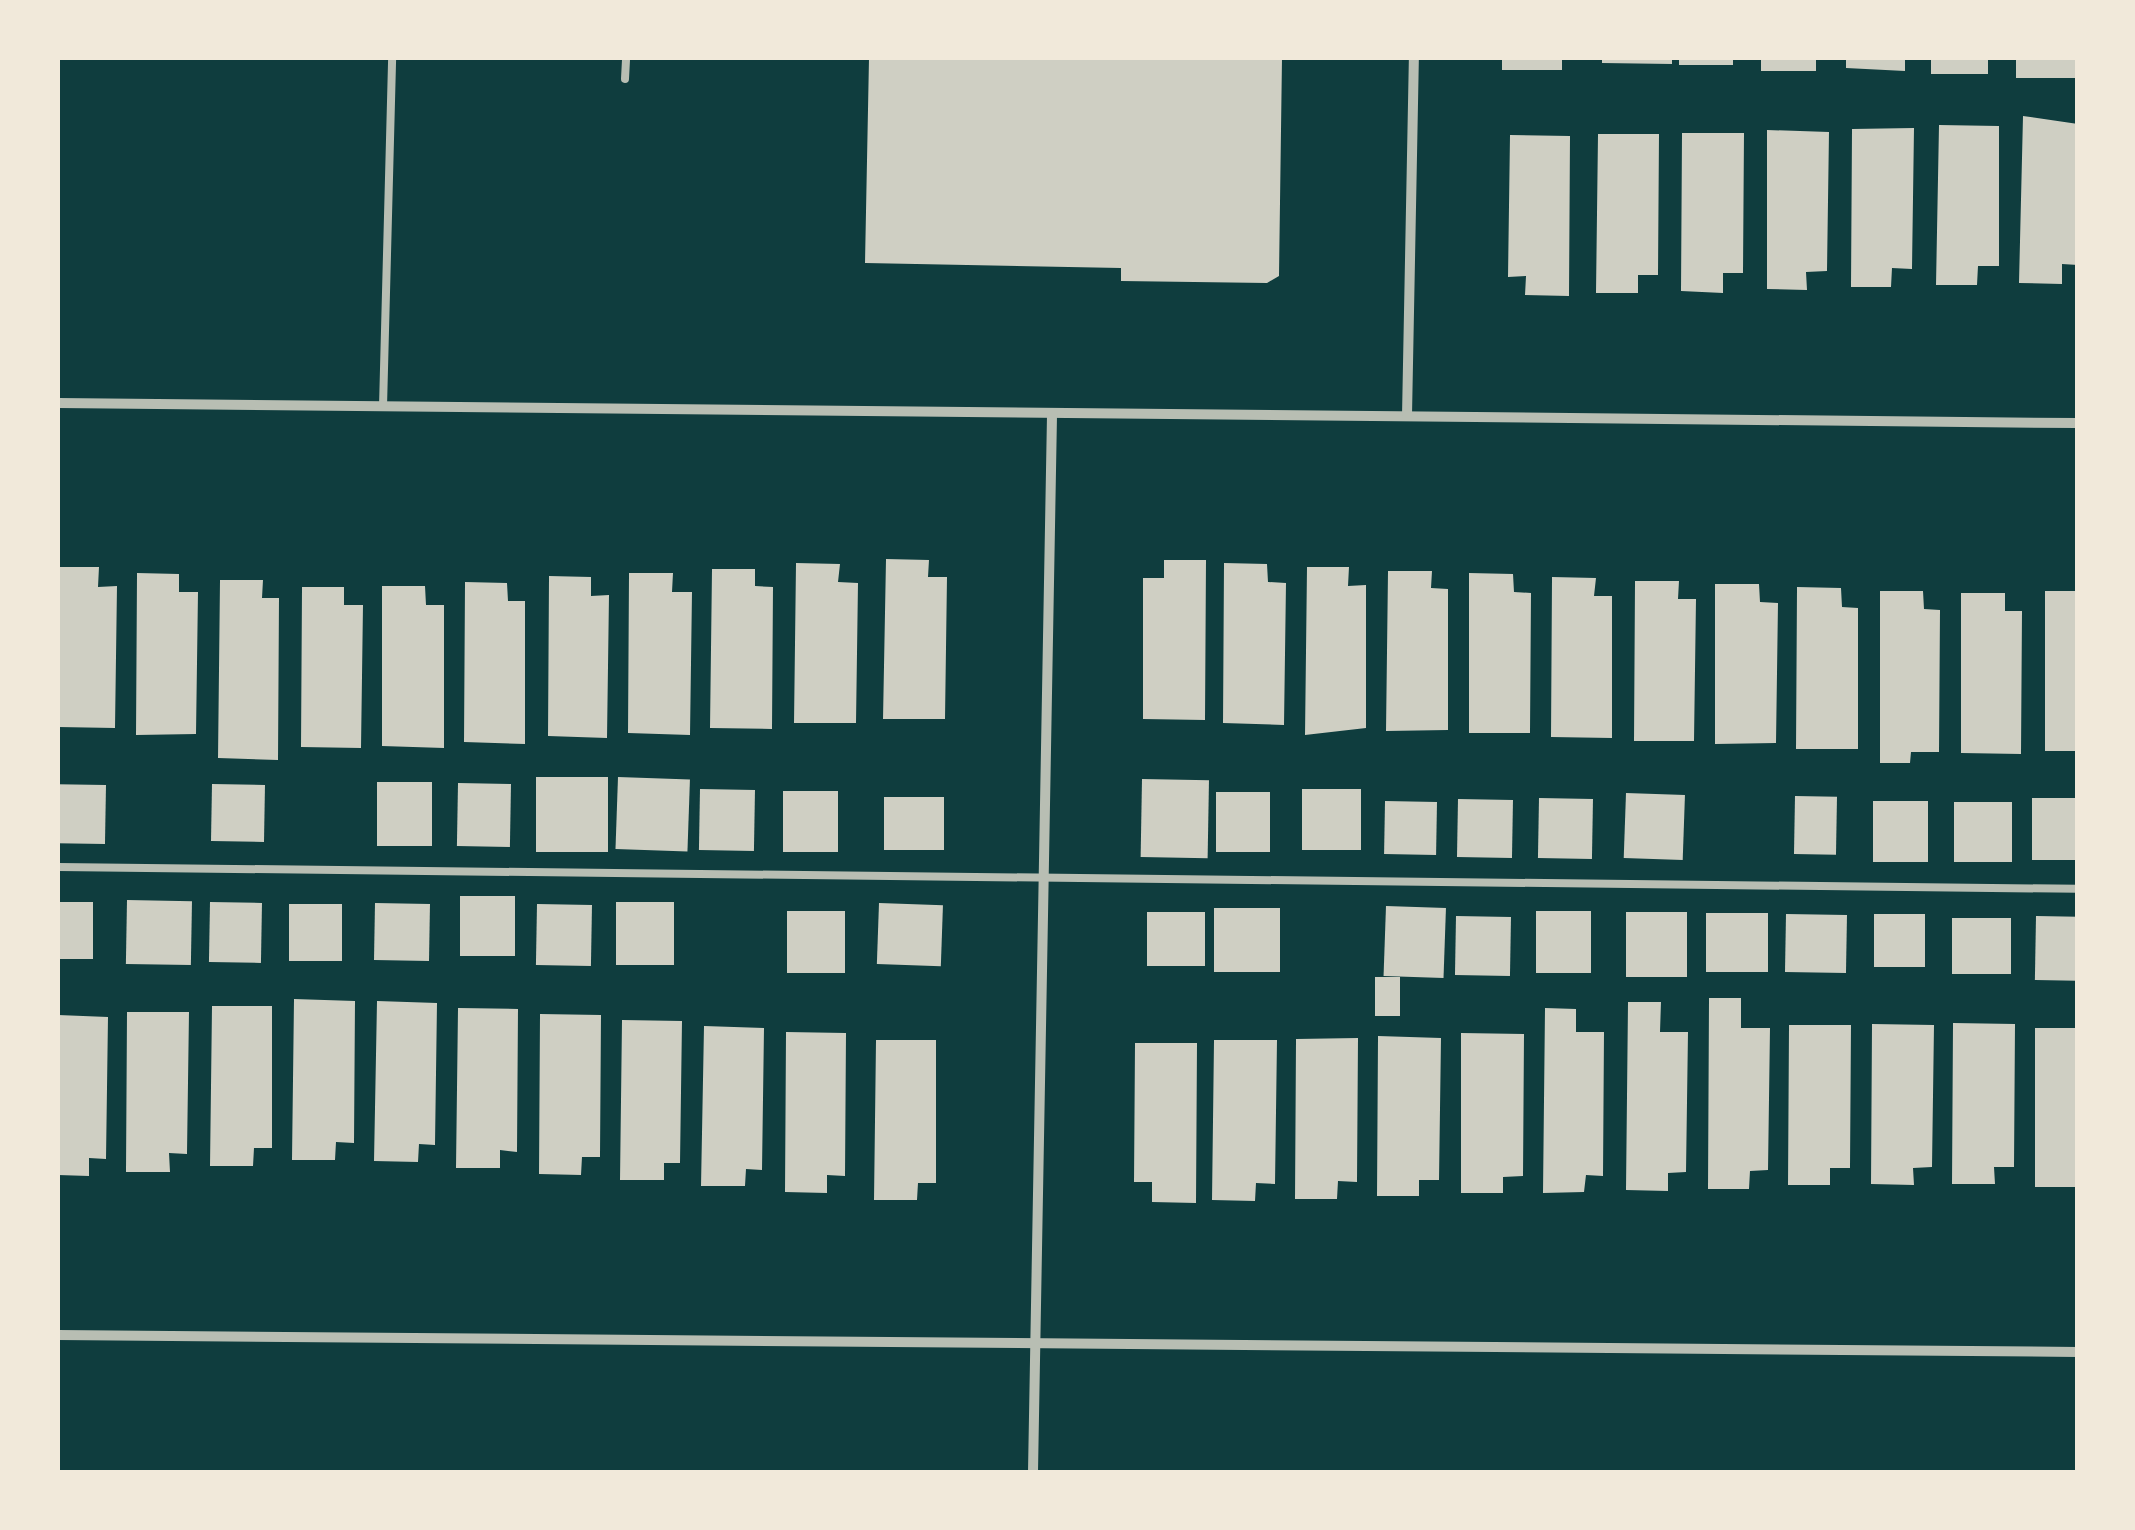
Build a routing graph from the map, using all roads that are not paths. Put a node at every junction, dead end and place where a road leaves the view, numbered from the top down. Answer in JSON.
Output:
{"nodes":[{"id":1,"x":392,"y":58,"type":"edge"},
{"id":2,"x":626,"y":58,"type":"edge"},
{"id":3,"x":1414,"y":58,"type":"edge"},
{"id":4,"x":626,"y":78,"type":"dead end"},
{"id":5,"x":58,"y":403,"type":"edge"},
{"id":6,"x":383,"y":406,"type":"junction"},
{"id":7,"x":1052,"y":413,"type":"junction"},
{"id":8,"x":1407,"y":416,"type":"junction"},
{"id":9,"x":2078,"y":423,"type":"edge"},
{"id":10,"x":58,"y":867,"type":"edge"},
{"id":11,"x":1043,"y":879,"type":"junction"},
{"id":12,"x":2078,"y":889,"type":"edge"},
{"id":13,"x":58,"y":1335,"type":"edge"},
{"id":14,"x":1035,"y":1343,"type":"junction"},
{"id":15,"x":2078,"y":1352,"type":"edge"},
{"id":16,"x":1033,"y":1472,"type":"edge"}],
"edges":[{"from":1,"to":6,"type":"lane"},
{"from":2,"to":4,"type":"lane"},
{"from":3,"to":8,"type":"street"},
{"from":5,"to":6,"type":"street"},
{"from":6,"to":7,"type":"street"},
{"from":7,"to":8,"type":"street"},
{"from":7,"to":11,"type":"street"},
{"from":8,"to":9,"type":"street"},
{"from":10,"to":11,"type":"lane"},
{"from":11,"to":12,"type":"lane"},
{"from":11,"to":14,"type":"street"},
{"from":13,"to":14,"type":"street"},
{"from":14,"to":15,"type":"street"},
{"from":14,"to":16,"type":"street"}]}
